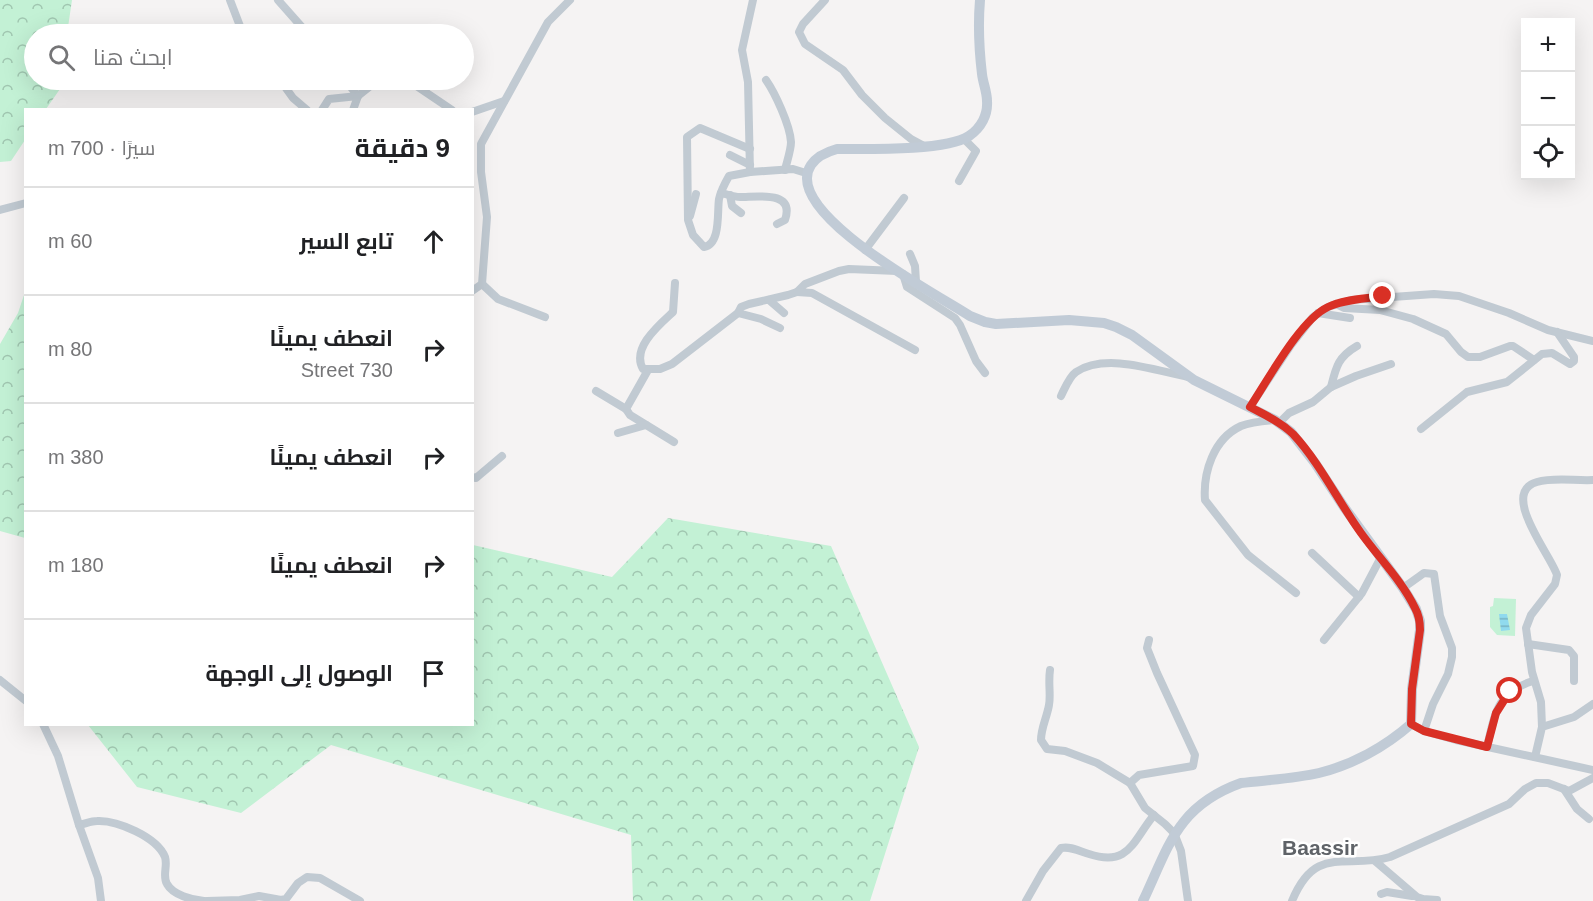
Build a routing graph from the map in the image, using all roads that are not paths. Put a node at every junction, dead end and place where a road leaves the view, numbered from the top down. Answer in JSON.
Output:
{"nodes":[{"id":1,"x":230,"y":0,"type":"edge"},
{"id":2,"x":278,"y":0,"type":"edge"},
{"id":3,"x":570,"y":0,"type":"edge"},
{"id":4,"x":753,"y":0,"type":"edge"},
{"id":5,"x":825,"y":0,"type":"edge"},
{"id":6,"x":980,"y":0,"type":"edge"},
{"id":7,"x":239,"y":24,"type":"edge"},
{"id":8,"x":299,"y":24,"type":"edge"},
{"id":9,"x":766,"y":80,"type":"dead end"},
{"id":10,"x":287,"y":90,"type":"edge"},
{"id":11,"x":353,"y":90,"type":"edge"},
{"id":12,"x":366,"y":90,"type":"edge"},
{"id":13,"x":423,"y":90,"type":"edge"},
{"id":14,"x":358,"y":96,"type":"junction"},
{"id":15,"x":504,"y":101,"type":"junction"},
{"id":16,"x":305,"y":108,"type":"edge"},
{"id":17,"x":323,"y":108,"type":"edge"},
{"id":18,"x":354,"y":108,"type":"edge"},
{"id":19,"x":449,"y":108,"type":"edge"},
{"id":20,"x":474,"y":111,"type":"edge"},
{"id":21,"x":964,"y":139,"type":"junction"},
{"id":22,"x":924,"y":146,"type":"junction"},
{"id":23,"x":750,"y":149,"type":"junction"},
{"id":24,"x":730,"y":155,"type":"dead end"},
{"id":25,"x":750,"y":169,"type":"junction"},
{"id":26,"x":785,"y":170,"type":"junction"},
{"id":27,"x":806,"y":173,"type":"junction"},
{"id":28,"x":959,"y":181,"type":"dead end"},
{"id":29,"x":721,"y":193,"type":"junction"},
{"id":30,"x":696,"y":194,"type":"dead end"},
{"id":31,"x":730,"y":195,"type":"junction"},
{"id":32,"x":903,"y":198,"type":"dead end"},
{"id":33,"x":24,"y":204,"type":"edge"},
{"id":34,"x":0,"y":210,"type":"edge"},
{"id":35,"x":741,"y":213,"type":"dead end"},
{"id":36,"x":688,"y":220,"type":"junction"},
{"id":37,"x":777,"y":225,"type":"dead end"},
{"id":38,"x":864,"y":250,"type":"junction"},
{"id":39,"x":910,"y":255,"type":"dead end"},
{"id":40,"x":901,"y":273,"type":"junction"},
{"id":41,"x":916,"y":282,"type":"junction"},
{"id":42,"x":675,"y":283,"type":"dead end"},
{"id":43,"x":482,"y":284,"type":"junction"},
{"id":44,"x":474,"y":290,"type":"edge"},
{"id":45,"x":797,"y":292,"type":"junction"},
{"id":46,"x":769,"y":300,"type":"junction"},
{"id":47,"x":1336,"y":304,"type":"junction"},
{"id":48,"x":738,"y":313,"type":"junction"},
{"id":49,"x":784,"y":313,"type":"dead end"},
{"id":50,"x":1318,"y":313,"type":"junction"},
{"id":51,"x":545,"y":317,"type":"dead end"},
{"id":52,"x":1350,"y":318,"type":"dead end"},
{"id":53,"x":780,"y":328,"type":"dead end"},
{"id":54,"x":1557,"y":332,"type":"junction"},
{"id":55,"x":1593,"y":341,"type":"edge"},
{"id":56,"x":1357,"y":346,"type":"dead end"},
{"id":57,"x":915,"y":350,"type":"dead end"},
{"id":58,"x":1533,"y":360,"type":"junction"},
{"id":59,"x":1391,"y":364,"type":"dead end"},
{"id":60,"x":648,"y":370,"type":"junction"},
{"id":61,"x":985,"y":373,"type":"dead end"},
{"id":62,"x":1190,"y":377,"type":"junction"},
{"id":63,"x":1330,"y":387,"type":"junction"},
{"id":64,"x":596,"y":391,"type":"dead end"},
{"id":65,"x":1061,"y":396,"type":"dead end"},
{"id":66,"x":1250,"y":407,"type":"junction"},
{"id":67,"x":626,"y":409,"type":"junction"},
{"id":68,"x":1277,"y":421,"type":"junction"},
{"id":69,"x":646,"y":424,"type":"junction"},
{"id":70,"x":1421,"y":429,"type":"dead end"},
{"id":71,"x":618,"y":433,"type":"dead end"},
{"id":72,"x":674,"y":442,"type":"dead end"},
{"id":73,"x":502,"y":456,"type":"dead end"},
{"id":74,"x":474,"y":478,"type":"edge"},
{"id":75,"x":1593,"y":480,"type":"edge"},
{"id":76,"x":1312,"y":553,"type":"dead end"},
{"id":77,"x":1380,"y":559,"type":"junction"},
{"id":78,"x":1403,"y":588,"type":"junction"},
{"id":79,"x":1296,"y":593,"type":"dead end"},
{"id":80,"x":1359,"y":597,"type":"junction"},
{"id":81,"x":1149,"y":640,"type":"dead end"},
{"id":82,"x":1324,"y":640,"type":"dead end"},
{"id":83,"x":1528,"y":644,"type":"junction"},
{"id":84,"x":1050,"y":670,"type":"dead end"},
{"id":85,"x":0,"y":680,"type":"edge"},
{"id":86,"x":1533,"y":681,"type":"junction"},
{"id":87,"x":1574,"y":681,"type":"dead end"},
{"id":88,"x":24,"y":699,"type":"edge"},
{"id":89,"x":1593,"y":704,"type":"edge"},
{"id":90,"x":1411,"y":724,"type":"junction"},
{"id":91,"x":44,"y":726,"type":"edge"},
{"id":92,"x":1542,"y":727,"type":"junction"},
{"id":93,"x":1424,"y":731,"type":"junction"},
{"id":94,"x":1487,"y":747,"type":"junction"},
{"id":95,"x":1535,"y":758,"type":"junction"},
{"id":96,"x":1593,"y":770,"type":"edge"},
{"id":97,"x":1593,"y":778,"type":"edge"},
{"id":98,"x":1130,"y":783,"type":"junction"},
{"id":99,"x":1564,"y":789,"type":"junction"},
{"id":100,"x":1154,"y":815,"type":"junction"},
{"id":101,"x":1589,"y":819,"type":"dead end"},
{"id":102,"x":79,"y":825,"type":"junction"},
{"id":103,"x":1174,"y":833,"type":"junction"},
{"id":104,"x":1375,"y":861,"type":"junction"},
{"id":105,"x":1381,"y":894,"type":"dead end"},
{"id":106,"x":1417,"y":897,"type":"junction"},
{"id":107,"x":1437,"y":900,"type":"edge"},
{"id":108,"x":101,"y":901,"type":"edge"},
{"id":109,"x":205,"y":901,"type":"edge"},
{"id":110,"x":360,"y":901,"type":"edge"},
{"id":111,"x":1026,"y":901,"type":"edge"},
{"id":112,"x":1143,"y":901,"type":"edge"},
{"id":113,"x":1188,"y":901,"type":"edge"},
{"id":114,"x":1292,"y":901,"type":"edge"}],
"edges":[{"from":1,"to":7,"type":"street"},
{"from":2,"to":8,"type":"street"},
{"from":3,"to":15,"type":"street"},
{"from":4,"to":23,"type":"street"},
{"from":5,"to":22,"type":"street"},
{"from":6,"to":21,"type":"street"},
{"from":9,"to":26,"type":"street"},
{"from":10,"to":16,"type":"street"},
{"from":11,"to":14,"type":"street"},
{"from":12,"to":14,"type":"street"},
{"from":13,"to":19,"type":"street"},
{"from":14,"to":17,"type":"street"},
{"from":14,"to":18,"type":"street"},
{"from":15,"to":20,"type":"street"},
{"from":15,"to":43,"type":"street"},
{"from":21,"to":22,"type":"street"},
{"from":21,"to":28,"type":"street"},
{"from":22,"to":27,"type":"street"},
{"from":23,"to":25,"type":"street"},
{"from":23,"to":36,"type":"street"},
{"from":24,"to":25,"type":"street"},
{"from":25,"to":26,"type":"street"},
{"from":25,"to":29,"type":"street"},
{"from":26,"to":27,"type":"street"},
{"from":27,"to":38,"type":"street"},
{"from":29,"to":31,"type":"street"},
{"from":29,"to":36,"type":"street"},
{"from":30,"to":36,"type":"street"},
{"from":31,"to":35,"type":"street"},
{"from":31,"to":37,"type":"street"},
{"from":32,"to":38,"type":"street"},
{"from":33,"to":34,"type":"street"},
{"from":38,"to":40,"type":"street"},
{"from":39,"to":41,"type":"street"},
{"from":40,"to":41,"type":"street"},
{"from":40,"to":45,"type":"street"},
{"from":40,"to":61,"type":"street"},
{"from":41,"to":62,"type":"street"},
{"from":42,"to":60,"type":"street"},
{"from":43,"to":44,"type":"street"},
{"from":43,"to":51,"type":"street"},
{"from":45,"to":46,"type":"street"},
{"from":45,"to":57,"type":"street"},
{"from":46,"to":48,"type":"street"},
{"from":46,"to":49,"type":"street"},
{"from":47,"to":50,"type":"street"},
{"from":47,"to":54,"type":"street"},
{"from":47,"to":58,"type":"street"},
{"from":48,"to":53,"type":"street"},
{"from":48,"to":60,"type":"street"},
{"from":50,"to":52,"type":"street"},
{"from":50,"to":66,"type":"street"},
{"from":54,"to":55,"type":"street"},
{"from":54,"to":58,"type":"street"},
{"from":56,"to":63,"type":"street"},
{"from":58,"to":70,"type":"street"},
{"from":59,"to":63,"type":"street"},
{"from":60,"to":67,"type":"street"},
{"from":62,"to":65,"type":"street"},
{"from":62,"to":66,"type":"street"},
{"from":63,"to":68,"type":"street"},
{"from":64,"to":67,"type":"street"},
{"from":66,"to":68,"type":"street"},
{"from":67,"to":69,"type":"street"},
{"from":68,"to":77,"type":"street"},
{"from":68,"to":79,"type":"street"},
{"from":69,"to":71,"type":"street"},
{"from":69,"to":72,"type":"street"},
{"from":73,"to":74,"type":"street"},
{"from":75,"to":83,"type":"street"},
{"from":76,"to":80,"type":"street"},
{"from":77,"to":78,"type":"street"},
{"from":77,"to":80,"type":"street"},
{"from":78,"to":90,"type":"street"},
{"from":78,"to":93,"type":"street"},
{"from":80,"to":82,"type":"street"},
{"from":81,"to":98,"type":"street"},
{"from":83,"to":86,"type":"street"},
{"from":83,"to":87,"type":"street"},
{"from":84,"to":98,"type":"street"},
{"from":85,"to":88,"type":"street"},
{"from":86,"to":92,"type":"street"},
{"from":86,"to":94,"type":"street"},
{"from":89,"to":92,"type":"street"},
{"from":90,"to":93,"type":"street"},
{"from":90,"to":103,"type":"street"},
{"from":91,"to":102,"type":"street"},
{"from":92,"to":95,"type":"street"},
{"from":93,"to":94,"type":"street"},
{"from":94,"to":95,"type":"street"},
{"from":95,"to":96,"type":"street"},
{"from":97,"to":99,"type":"street"},
{"from":98,"to":100,"type":"street"},
{"from":99,"to":101,"type":"street"},
{"from":99,"to":104,"type":"street"},
{"from":100,"to":103,"type":"street"},
{"from":100,"to":111,"type":"street"},
{"from":102,"to":108,"type":"street"},
{"from":102,"to":109,"type":"street"},
{"from":103,"to":112,"type":"street"},
{"from":103,"to":113,"type":"street"},
{"from":104,"to":106,"type":"street"},
{"from":104,"to":114,"type":"street"},
{"from":105,"to":106,"type":"street"},
{"from":106,"to":107,"type":"street"},
{"from":109,"to":110,"type":"street"}]}
